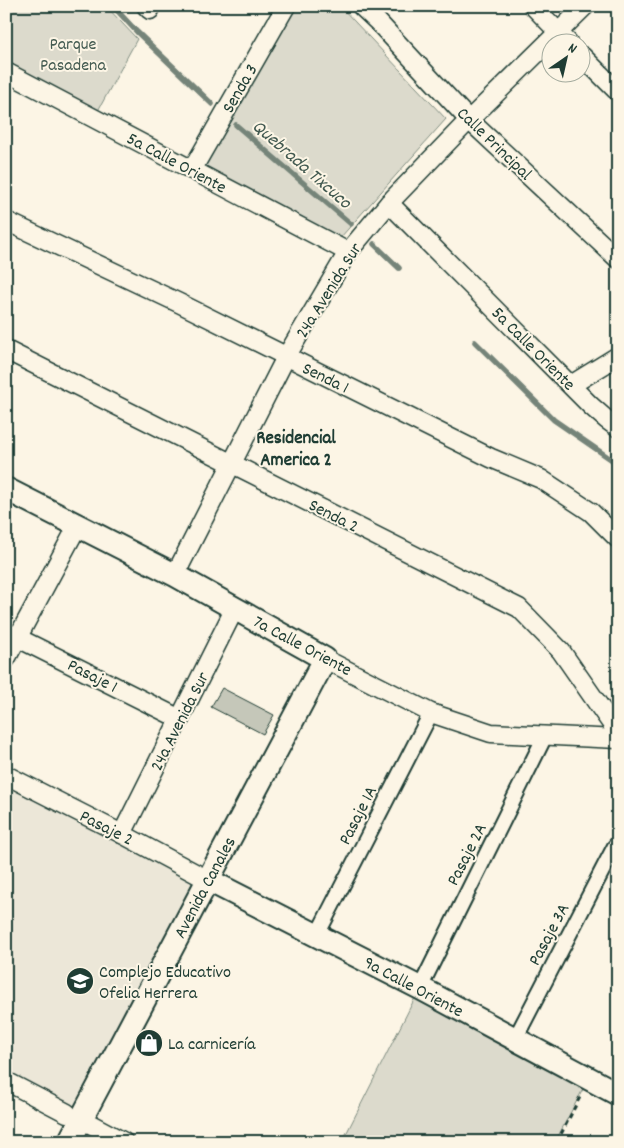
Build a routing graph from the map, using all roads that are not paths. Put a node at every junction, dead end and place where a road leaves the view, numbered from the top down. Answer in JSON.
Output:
{"nodes":[{"id":1,"x":286,"y":6,"type":"edge"},
{"id":2,"x":361,"y":6,"type":"edge"},
{"id":3,"x":370,"y":6,"type":"edge"},
{"id":4,"x":532,"y":6,"type":"edge"},
{"id":5,"x":585,"y":6,"type":"edge"},
{"id":6,"x":378,"y":22,"type":"junction"},
{"id":7,"x":557,"y":32,"type":"edge"},
{"id":8,"x":567,"y":32,"type":"edge"},
{"id":9,"x":542,"y":56,"type":"edge"},
{"id":10,"x":592,"y":66,"type":"edge"},
{"id":11,"x":6,"y":72,"type":"edge"},
{"id":12,"x":618,"y":92,"type":"edge"},
{"id":13,"x":469,"y":120,"type":"junction"},
{"id":14,"x":192,"y":170,"type":"junction"},
{"id":15,"x":389,"y":203,"type":"junction"},
{"id":16,"x":6,"y":221,"type":"edge"},
{"id":17,"x":348,"y":252,"type":"junction"},
{"id":18,"x":618,"y":259,"type":"edge"},
{"id":19,"x":6,"y":350,"type":"edge"},
{"id":20,"x":286,"y":357,"type":"junction"},
{"id":21,"x":617,"y":357,"type":"edge"},
{"id":22,"x":571,"y":385,"type":"junction"},
{"id":23,"x":618,"y":428,"type":"edge"},
{"id":24,"x":232,"y":464,"type":"junction"},
{"id":25,"x":6,"y":489,"type":"edge"},
{"id":26,"x":78,"y":525,"type":"junction"},
{"id":27,"x":618,"y":539,"type":"edge"},
{"id":28,"x":174,"y":575,"type":"junction"},
{"id":29,"x":235,"y":608,"type":"junction"},
{"id":30,"x":12,"y":634,"type":"edge"},
{"id":31,"x":325,"y":659,"type":"junction"},
{"id":32,"x":6,"y":660,"type":"edge"},
{"id":33,"x":431,"y":712,"type":"junction"},
{"id":34,"x":180,"y":719,"type":"junction"},
{"id":35,"x":618,"y":733,"type":"edge"},
{"id":36,"x":545,"y":736,"type":"junction"},
{"id":37,"x":618,"y":739,"type":"edge"},
{"id":38,"x":6,"y":776,"type":"edge"},
{"id":39,"x":122,"y":834,"type":"junction"},
{"id":40,"x":616,"y":846,"type":"dead end"},
{"id":41,"x":208,"y":880,"type":"junction"},
{"id":42,"x":317,"y":935,"type":"junction"},
{"id":43,"x":420,"y":988,"type":"junction"},
{"id":44,"x":515,"y":1039,"type":"junction"},
{"id":45,"x":6,"y":1081,"type":"edge"},
{"id":46,"x":618,"y":1094,"type":"edge"},
{"id":47,"x":74,"y":1116,"type":"junction"},
{"id":48,"x":69,"y":1142,"type":"edge"},
{"id":49,"x":124,"y":1142,"type":"edge"}],
"edges":[{"from":1,"to":14,"type":"street","name":"Senda 3"},
{"from":2,"to":6,"type":"street"},
{"from":3,"to":6,"type":"street"},
{"from":4,"to":7,"type":"street"},
{"from":5,"to":8,"type":"street","name":"24a Avenida Sur"},
{"from":6,"to":13,"type":"street","name":"Calle Principal"},
{"from":9,"to":13,"type":"street","name":"24a Avenida Sur"},
{"from":10,"to":12,"type":"street"},
{"from":11,"to":14,"type":"street","name":"5a Calle Oriente"},
{"from":13,"to":15,"type":"street","name":"24a Avenida Sur"},
{"from":13,"to":18,"type":"street","name":"Calle Principal"},
{"from":14,"to":17,"type":"street","name":"5a Calle Oriente"},
{"from":15,"to":17,"type":"street","name":"24a Avenida Sur"},
{"from":15,"to":22,"type":"street","name":"5a Calle Oriente"},
{"from":16,"to":20,"type":"street","name":"Senda 1"},
{"from":17,"to":20,"type":"street","name":"24a Avenida Sur"},
{"from":19,"to":24,"type":"street","name":"Senda 2"},
{"from":20,"to":24,"type":"street","name":"24a Avenida Sur"},
{"from":20,"to":27,"type":"street","name":"Senda 1"},
{"from":21,"to":22,"type":"street"},
{"from":22,"to":23,"type":"street","name":"5a Calle Oriente"},
{"from":24,"to":28,"type":"street","name":"24a Avenida Sur"},
{"from":24,"to":35,"type":"street","name":"Senda 2"},
{"from":25,"to":26,"type":"street","name":"7a Calle Oriente"},
{"from":26,"to":28,"type":"street","name":"7a Calle Oriente"},
{"from":26,"to":30,"type":"street"},
{"from":28,"to":29,"type":"street","name":"7a Calle Oriente"},
{"from":29,"to":31,"type":"street","name":"7a Calle Oriente"},
{"from":29,"to":34,"type":"street","name":"24a Avenida Sur"},
{"from":30,"to":32,"type":"street"},
{"from":30,"to":34,"type":"street","name":"Pasaje 1"},
{"from":31,"to":33,"type":"street","name":"7a Calle Oriente"},
{"from":31,"to":41,"type":"street","name":"Avenida Canales"},
{"from":33,"to":36,"type":"street","name":"7a Calle Oriente"},
{"from":33,"to":42,"type":"street","name":"Pasaje 1A"},
{"from":34,"to":39,"type":"street","name":"24a Avenida Sur"},
{"from":36,"to":37,"type":"street","name":"7a Calle Oriente"},
{"from":36,"to":43,"type":"street","name":"Pasaje 2A"},
{"from":38,"to":39,"type":"street","name":"Pasaje 2"},
{"from":39,"to":41,"type":"street","name":"Pasaje 2"},
{"from":40,"to":44,"type":"street","name":"Pasaje 3A"},
{"from":41,"to":42,"type":"street","name":"9a Calle Oriente"},
{"from":41,"to":47,"type":"street","name":"Avenida Canales"},
{"from":42,"to":43,"type":"street","name":"9a Calle Oriente"},
{"from":43,"to":44,"type":"street","name":"9a Calle Oriente"},
{"from":44,"to":46,"type":"street","name":"9a Calle Oriente"},
{"from":45,"to":47,"type":"street"},
{"from":47,"to":48,"type":"street","name":"Avenida Canales"},
{"from":47,"to":49,"type":"street"}]}
